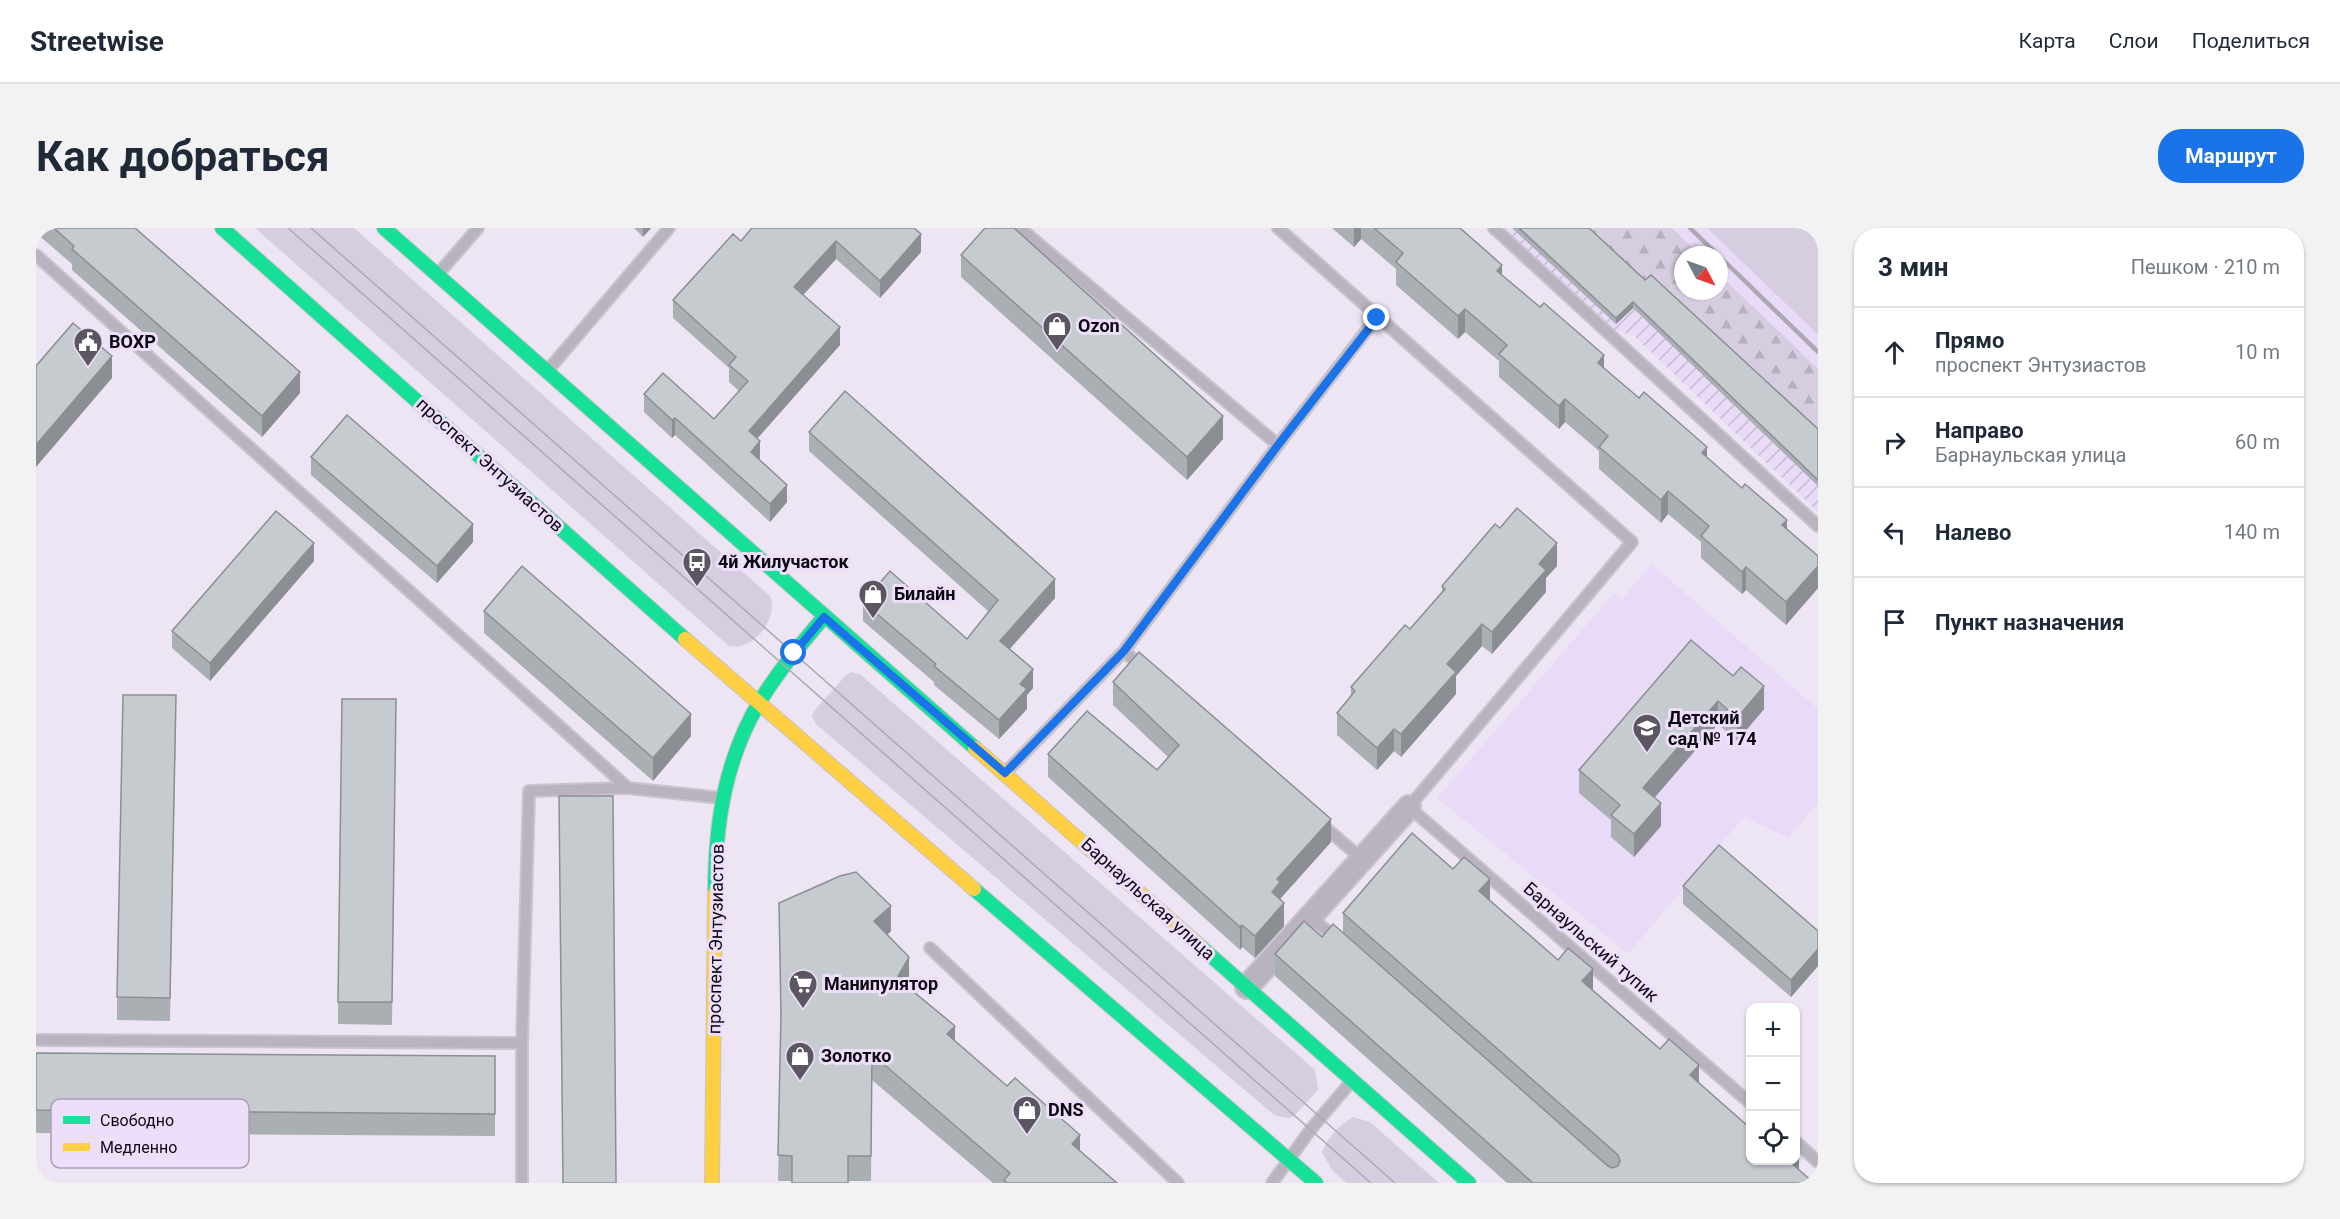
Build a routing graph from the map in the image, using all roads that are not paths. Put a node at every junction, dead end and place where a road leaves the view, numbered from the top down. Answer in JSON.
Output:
{"nodes":[{"id":1,"x":222,"y":228,"type":"edge"},
{"id":2,"x":384,"y":228,"type":"edge"},
{"id":3,"x":478,"y":228,"type":"edge"},
{"id":4,"x":669,"y":228,"type":"edge"},
{"id":5,"x":1020,"y":228,"type":"edge"},
{"id":6,"x":1278,"y":228,"type":"edge"},
{"id":7,"x":1494,"y":228,"type":"edge"},
{"id":8,"x":36,"y":255,"type":"edge"},
{"id":9,"x":438,"y":275,"type":"junction"},
{"id":10,"x":1377,"y":318,"type":"junction"},
{"id":11,"x":547,"y":371,"type":"junction"},
{"id":12,"x":1278,"y":445,"type":"junction"},
{"id":13,"x":1818,"y":526,"type":"edge"},
{"id":14,"x":824,"y":617,"type":"junction"},
{"id":15,"x":1124,"y":651,"type":"junction"},
{"id":16,"x":1154,"y":678,"type":"edge"},
{"id":17,"x":757,"y":703,"type":"junction"},
{"id":18,"x":1005,"y":773,"type":"junction"},
{"id":19,"x":628,"y":788,"type":"junction"},
{"id":20,"x":721,"y":798,"type":"junction"},
{"id":21,"x":1409,"y":807,"type":"junction"},
{"id":22,"x":1307,"y":812,"type":"edge"},
{"id":23,"x":1362,"y":859,"type":"junction"},
{"id":24,"x":1310,"y":916,"type":"junction"},
{"id":25,"x":1346,"y":947,"type":"edge"},
{"id":26,"x":930,"y":948,"type":"dead end"},
{"id":27,"x":1247,"y":987,"type":"junction"},
{"id":28,"x":36,"y":1040,"type":"edge"},
{"id":29,"x":522,"y":1043,"type":"junction"},
{"id":30,"x":1352,"y":1080,"type":"junction"},
{"id":31,"x":1746,"y":1100,"type":"edge"},
{"id":32,"x":1800,"y":1146,"type":"edge"},
{"id":33,"x":1290,"y":1160,"type":"junction"},
{"id":34,"x":1818,"y":1162,"type":"edge"},
{"id":35,"x":522,"y":1183,"type":"edge"},
{"id":36,"x":712,"y":1183,"type":"edge"},
{"id":37,"x":1178,"y":1183,"type":"edge"},
{"id":38,"x":1272,"y":1183,"type":"edge"},
{"id":39,"x":1316,"y":1183,"type":"edge"},
{"id":40,"x":1470,"y":1183,"type":"edge"}],
"edges":[{"from":1,"to":17,"type":"main road","name":"проспект Энтузиастов"},
{"from":2,"to":9,"type":"main road"},
{"from":3,"to":9,"type":"lane"},
{"from":4,"to":11,"type":"lane"},
{"from":5,"to":12,"type":"lane"},
{"from":6,"to":10,"type":"lane"},
{"from":7,"to":13,"type":"lane"},
{"from":8,"to":19,"type":"lane"},
{"from":9,"to":11,"type":"main road"},
{"from":10,"to":12,"type":"lane"},
{"from":10,"to":21,"type":"lane"},
{"from":11,"to":14,"type":"main road"},
{"from":12,"to":15,"type":"lane"},
{"from":14,"to":17,"type":"main road","name":"проспект Энтузиастов"},
{"from":14,"to":18,"type":"main road","name":"Барнаульская улица"},
{"from":15,"to":16,"type":"lane"},
{"from":15,"to":18,"type":"lane"},
{"from":17,"to":20,"type":"main road","name":"проспект Энтузиастов"},
{"from":17,"to":33,"type":"main road"},
{"from":18,"to":27,"type":"main road","name":"Барнаульская улица"},
{"from":19,"to":20,"type":"lane"},
{"from":19,"to":29,"type":"lane"},
{"from":20,"to":36,"type":"main road","name":"проспект Энтузиастов"},
{"from":21,"to":23,"type":"street"},
{"from":21,"to":31,"type":"lane","name":"Барнаульский тупик"},
{"from":22,"to":23,"type":"lane"},
{"from":23,"to":24,"type":"street"},
{"from":24,"to":25,"type":"lane"},
{"from":24,"to":27,"type":"street"},
{"from":26,"to":37,"type":"lane"},
{"from":27,"to":30,"type":"main road","name":"Барнаульская улица"},
{"from":28,"to":29,"type":"lane"},
{"from":29,"to":35,"type":"lane"},
{"from":30,"to":33,"type":"lane"},
{"from":30,"to":40,"type":"main road","name":"Барнаульская улица"},
{"from":32,"to":34,"type":"lane"},
{"from":33,"to":38,"type":"lane"},
{"from":33,"to":39,"type":"main road"}]}
